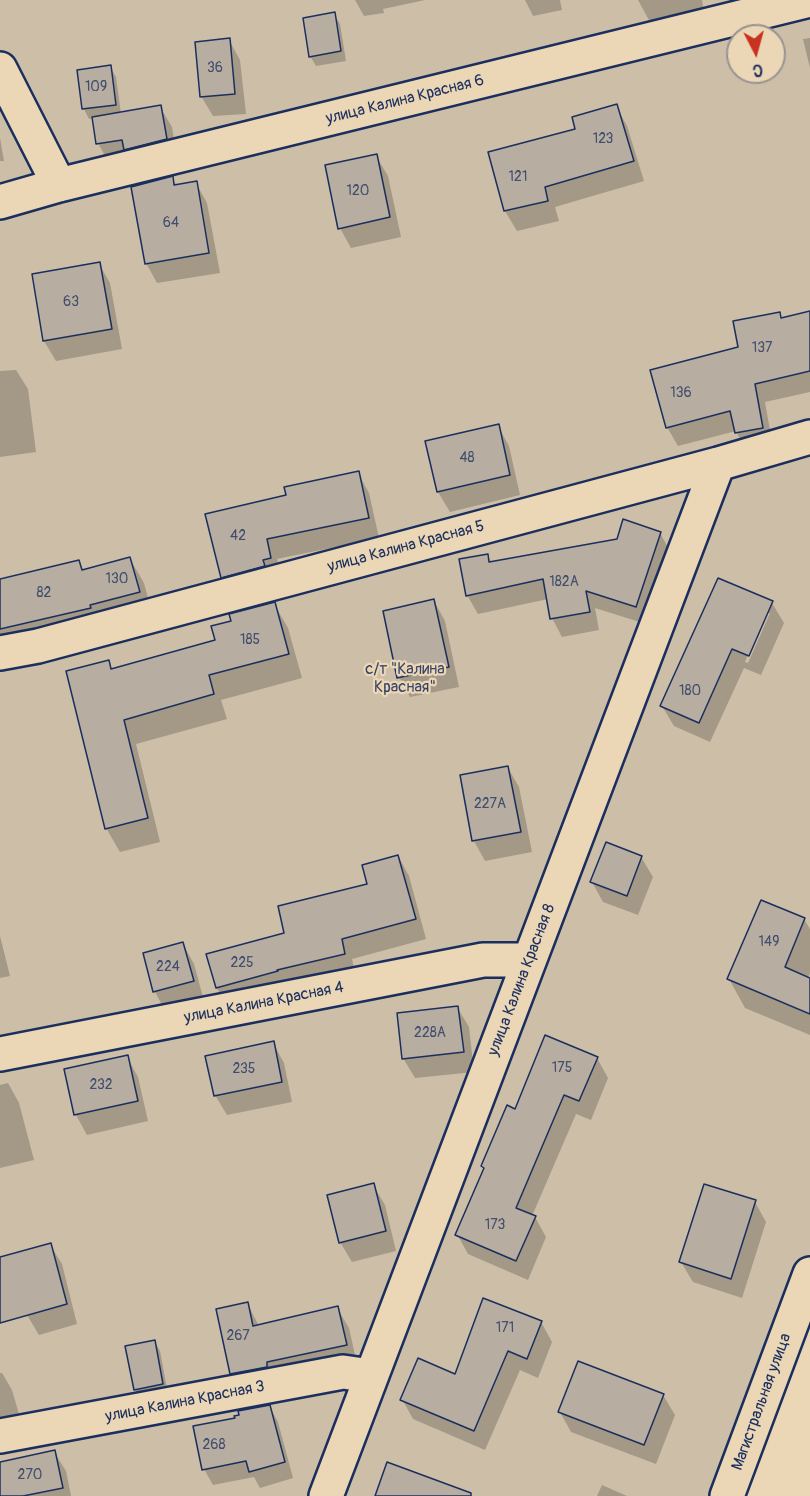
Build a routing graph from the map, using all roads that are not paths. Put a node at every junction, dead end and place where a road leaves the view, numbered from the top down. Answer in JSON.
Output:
{"nodes":[{"id":1,"x":810,"y":0,"type":"edge"},
{"id":2,"x":0,"y":69,"type":"edge"},
{"id":3,"x":58,"y":185,"type":"junction"},
{"id":4,"x":0,"y":202,"type":"edge"},
{"id":5,"x":810,"y":437,"type":"edge"},
{"id":6,"x":718,"y":464,"type":"junction"},
{"id":7,"x":0,"y":653,"type":"edge"},
{"id":8,"x":529,"y":960,"type":"junction"},
{"id":9,"x":0,"y":1054,"type":"edge"},
{"id":10,"x":810,"y":1274,"type":"edge"},
{"id":11,"x":371,"y":1376,"type":"junction"},
{"id":12,"x":0,"y":1436,"type":"edge"},
{"id":13,"x":326,"y":1496,"type":"edge"},
{"id":14,"x":727,"y":1496,"type":"edge"}],
"edges":[{"from":1,"to":3,"type":"street","name":"улица Калина Красная 6"},
{"from":2,"to":3,"type":"street"},
{"from":3,"to":4,"type":"street","name":"улица Калина Красная 6"},
{"from":5,"to":6,"type":"street","name":"улица Калина Красная 5"},
{"from":6,"to":7,"type":"street","name":"улица Калина Красная 5"},
{"from":6,"to":8,"type":"street","name":"улица Калина Красная 8"},
{"from":8,"to":9,"type":"street","name":"улица Калина Красная 4"},
{"from":8,"to":11,"type":"street","name":"улица Калина Красная 8"},
{"from":10,"to":14,"type":"street","name":"Магистральная улица"},
{"from":11,"to":12,"type":"street","name":"улица Калина Красная 3"},
{"from":11,"to":13,"type":"street","name":"улица Калина Красная 8"}]}
